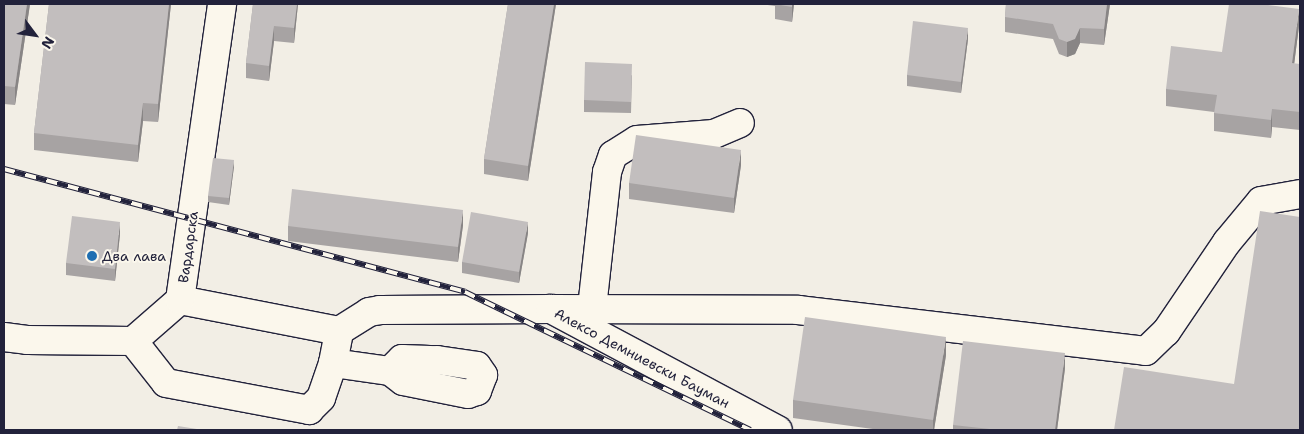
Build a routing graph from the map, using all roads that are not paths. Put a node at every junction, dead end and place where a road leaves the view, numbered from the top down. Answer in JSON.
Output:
{"nodes":[{"id":1,"x":222,"y":4,"type":"edge"},
{"id":2,"x":740,"y":123,"type":"dead end"},
{"id":3,"x":1300,"y":194,"type":"edge"},
{"id":4,"x":180,"y":300,"type":"junction"},
{"id":5,"x":592,"y":308,"type":"junction"},
{"id":6,"x":551,"y":309,"type":"junction"},
{"id":7,"x":339,"y":331,"type":"junction"},
{"id":8,"x":4,"y":337,"type":"edge"},
{"id":9,"x":133,"y":341,"type":"junction"},
{"id":10,"x":333,"y":363,"type":"junction"},
{"id":11,"x":390,"y":371,"type":"dead end"},
{"id":12,"x":778,"y":430,"type":"edge"}],
"edges":[{"from":1,"to":4,"type":"street","name":"Вардарска"},
{"from":2,"to":5,"type":"street"},
{"from":3,"to":5,"type":"street"},
{"from":4,"to":7,"type":"street"},
{"from":4,"to":9,"type":"street","name":"Вардарска"},
{"from":5,"to":6,"type":"street"},
{"from":6,"to":7,"type":"street","name":"Алексо Демниевски Бауман"},
{"from":6,"to":12,"type":"street","name":"Алексо Демниевски Бауман"},
{"from":7,"to":10,"type":"street"},
{"from":8,"to":9,"type":"street"},
{"from":9,"to":10,"type":"street"},
{"from":10,"to":11,"type":"street"}]}
